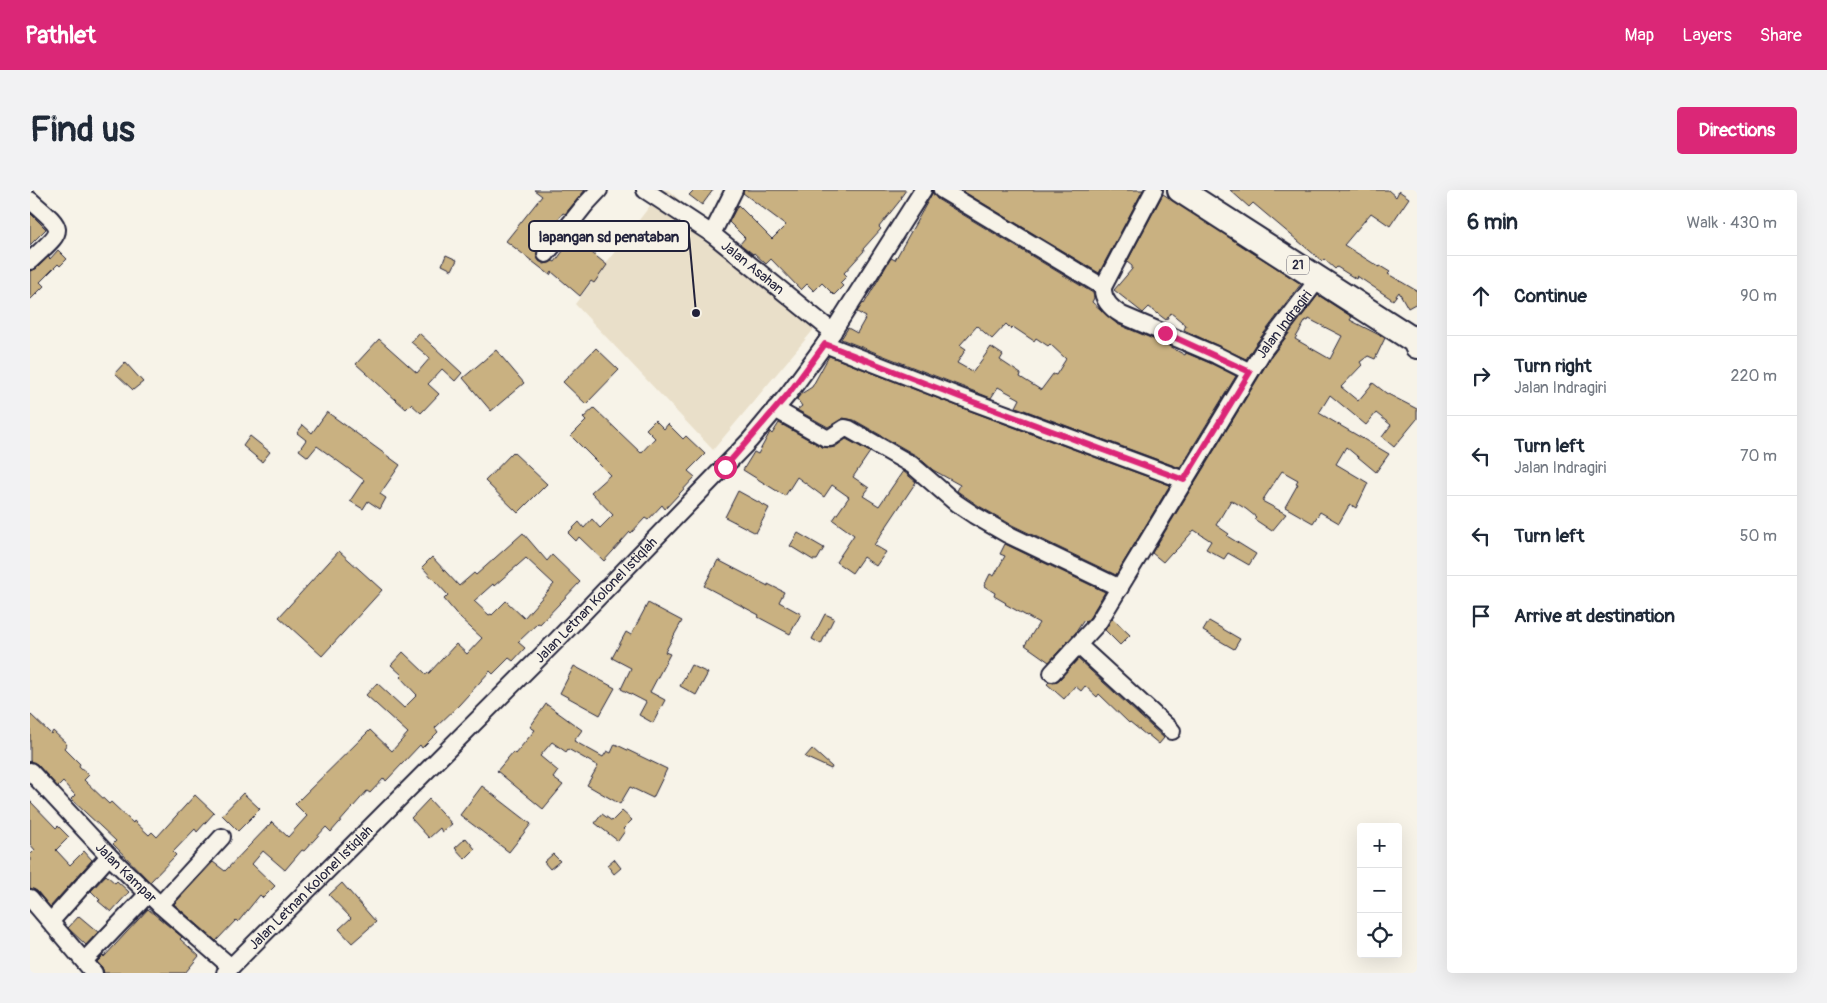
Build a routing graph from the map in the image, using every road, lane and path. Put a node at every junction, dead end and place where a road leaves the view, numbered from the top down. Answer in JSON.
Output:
{"nodes":[{"id":1,"x":599,"y":190,"type":"edge"},
{"id":2,"x":645,"y":190,"type":"edge"},
{"id":3,"x":734,"y":190,"type":"edge"},
{"id":4,"x":923,"y":190,"type":"edge"},
{"id":5,"x":942,"y":190,"type":"edge"},
{"id":6,"x":1154,"y":190,"type":"edge"},
{"id":7,"x":1180,"y":190,"type":"edge"},
{"id":8,"x":30,"y":200,"type":"edge"},
{"id":9,"x":712,"y":234,"type":"junction"},
{"id":10,"x":546,"y":254,"type":"dead end"},
{"id":11,"x":30,"y":261,"type":"edge"},
{"id":12,"x":1319,"y":278,"type":"junction"},
{"id":13,"x":1107,"y":297,"type":"junction"},
{"id":14,"x":829,"y":338,"type":"junction"},
{"id":15,"x":1416,"y":343,"type":"edge"},
{"id":16,"x":1250,"y":372,"type":"junction"},
{"id":17,"x":775,"y":409,"type":"junction"},
{"id":18,"x":1184,"y":480,"type":"junction"},
{"id":19,"x":1120,"y":588,"type":"junction"},
{"id":20,"x":1078,"y":645,"type":"junction"},
{"id":21,"x":1052,"y":673,"type":"dead end"},
{"id":22,"x":1172,"y":731,"type":"dead end"},
{"id":23,"x":30,"y":771,"type":"edge"},
{"id":24,"x":222,"y":837,"type":"dead end"},
{"id":25,"x":108,"y":856,"type":"junction"},
{"id":26,"x":30,"y":898,"type":"edge"},
{"id":27,"x":154,"y":899,"type":"junction"},
{"id":28,"x":50,"y":921,"type":"junction"},
{"id":29,"x":89,"y":967,"type":"edge"},
{"id":30,"x":228,"y":970,"type":"edge"}],
"edges":[{"from":1,"to":10,"type":"street"},
{"from":2,"to":9,"type":"street"},
{"from":3,"to":9,"type":"street","name":"Jalan Asahan"},
{"from":4,"to":14,"type":"street","name":"Jalan Letnan Kolonel Istiqlah"},
{"from":5,"to":13,"type":"street"},
{"from":6,"to":13,"type":"street"},
{"from":7,"to":12,"type":"highway","number":"21"},
{"from":8,"to":11,"type":"street"},
{"from":9,"to":14,"type":"street","name":"Jalan Asahan"},
{"from":12,"to":15,"type":"highway","number":"21"},
{"from":12,"to":16,"type":"street","name":"Jalan Indragiri"},
{"from":13,"to":16,"type":"street"},
{"from":14,"to":17,"type":"street","name":"Jalan Letnan Kolonel Istiqlah"},
{"from":14,"to":18,"type":"street"},
{"from":16,"to":18,"type":"street","name":"Jalan Indragiri"},
{"from":17,"to":19,"type":"street"},
{"from":17,"to":30,"type":"street","name":"Jalan Letnan Kolonel Istiqlah"},
{"from":18,"to":19,"type":"street","name":"Jalan Indragiri"},
{"from":19,"to":20,"type":"street","name":"Jalan Indragiri"},
{"from":20,"to":21,"type":"street","name":"Jalan Indragiri"},
{"from":20,"to":22,"type":"street"},
{"from":23,"to":25,"type":"street","name":"Jalan Kampar"},
{"from":24,"to":27,"type":"street"},
{"from":25,"to":27,"type":"street","name":"Jalan Kampar"},
{"from":25,"to":28,"type":"street"},
{"from":26,"to":28,"type":"street"},
{"from":27,"to":29,"type":"street"},
{"from":27,"to":30,"type":"street","name":"Jalan Kampar"},
{"from":28,"to":29,"type":"street"}]}
